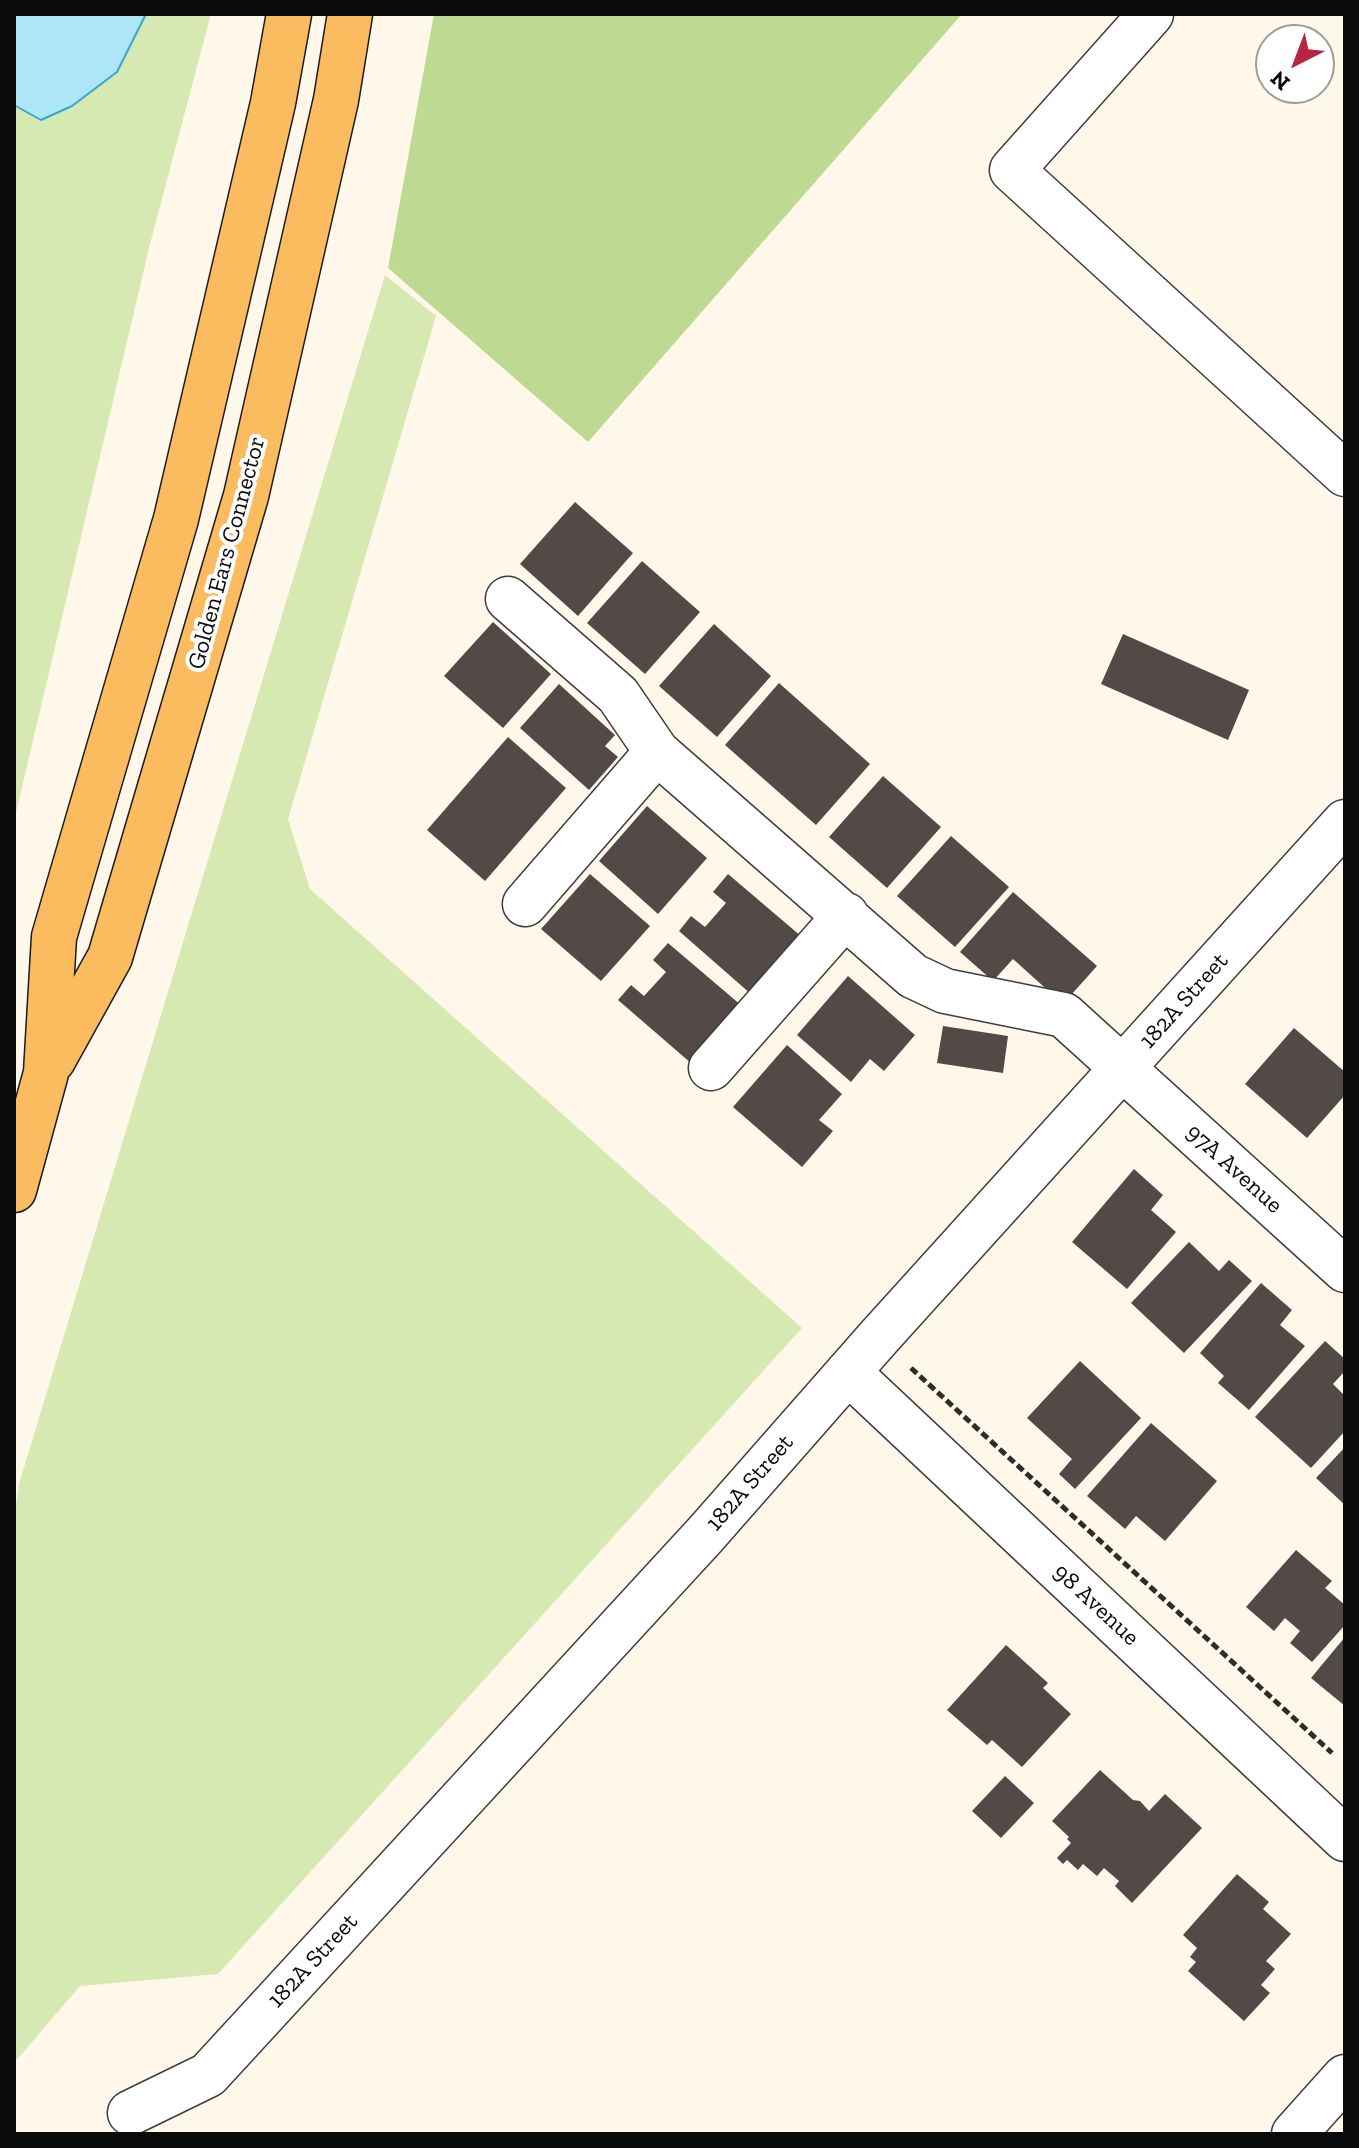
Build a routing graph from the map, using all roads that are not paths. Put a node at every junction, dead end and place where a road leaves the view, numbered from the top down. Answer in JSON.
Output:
{"nodes":[{"id":1,"x":289,"y":14,"type":"edge"},
{"id":2,"x":350,"y":14,"type":"edge"},
{"id":3,"x":1151,"y":14,"type":"edge"},
{"id":4,"x":1345,"y":474,"type":"edge"},
{"id":5,"x":508,"y":599,"type":"dead end"},
{"id":6,"x":657,"y":752,"type":"junction"},
{"id":7,"x":1345,"y":822,"type":"edge"},
{"id":8,"x":525,"y":904,"type":"dead end"},
{"id":9,"x":846,"y":915,"type":"junction"},
{"id":10,"x":711,"y":1068,"type":"dead end"},
{"id":11,"x":1124,"y":1068,"type":"junction"},
{"id":12,"x":46,"y":1073,"type":"junction"},
{"id":13,"x":14,"y":1190,"type":"edge"},
{"id":14,"x":1345,"y":1270,"type":"edge"},
{"id":15,"x":848,"y":1372,"type":"junction"},
{"id":16,"x":1345,"y":1839,"type":"edge"},
{"id":17,"x":1345,"y":2077,"type":"edge"},
{"id":18,"x":130,"y":2113,"type":"dead end"},
{"id":19,"x":1294,"y":2134,"type":"edge"}],
"edges":[{"from":1,"to":12,"type":"main road","name":"Golden Ears Connector"},
{"from":2,"to":12,"type":"main road","name":"Golden Ears Connector"},
{"from":3,"to":4,"type":"street"},
{"from":5,"to":6,"type":"street","name":"97A Avenue"},
{"from":6,"to":8,"type":"street"},
{"from":6,"to":9,"type":"street","name":"97A Avenue"},
{"from":7,"to":11,"type":"street","name":"182A Street"},
{"from":9,"to":10,"type":"street"},
{"from":9,"to":11,"type":"street","name":"97A Avenue"},
{"from":11,"to":14,"type":"street","name":"97A Avenue"},
{"from":11,"to":15,"type":"street","name":"182A Street"},
{"from":12,"to":13,"type":"main road","name":"Golden Ears Connector"},
{"from":15,"to":16,"type":"street","name":"98 Avenue"},
{"from":15,"to":18,"type":"street","name":"182A Street"},
{"from":17,"to":19,"type":"street"}]}
